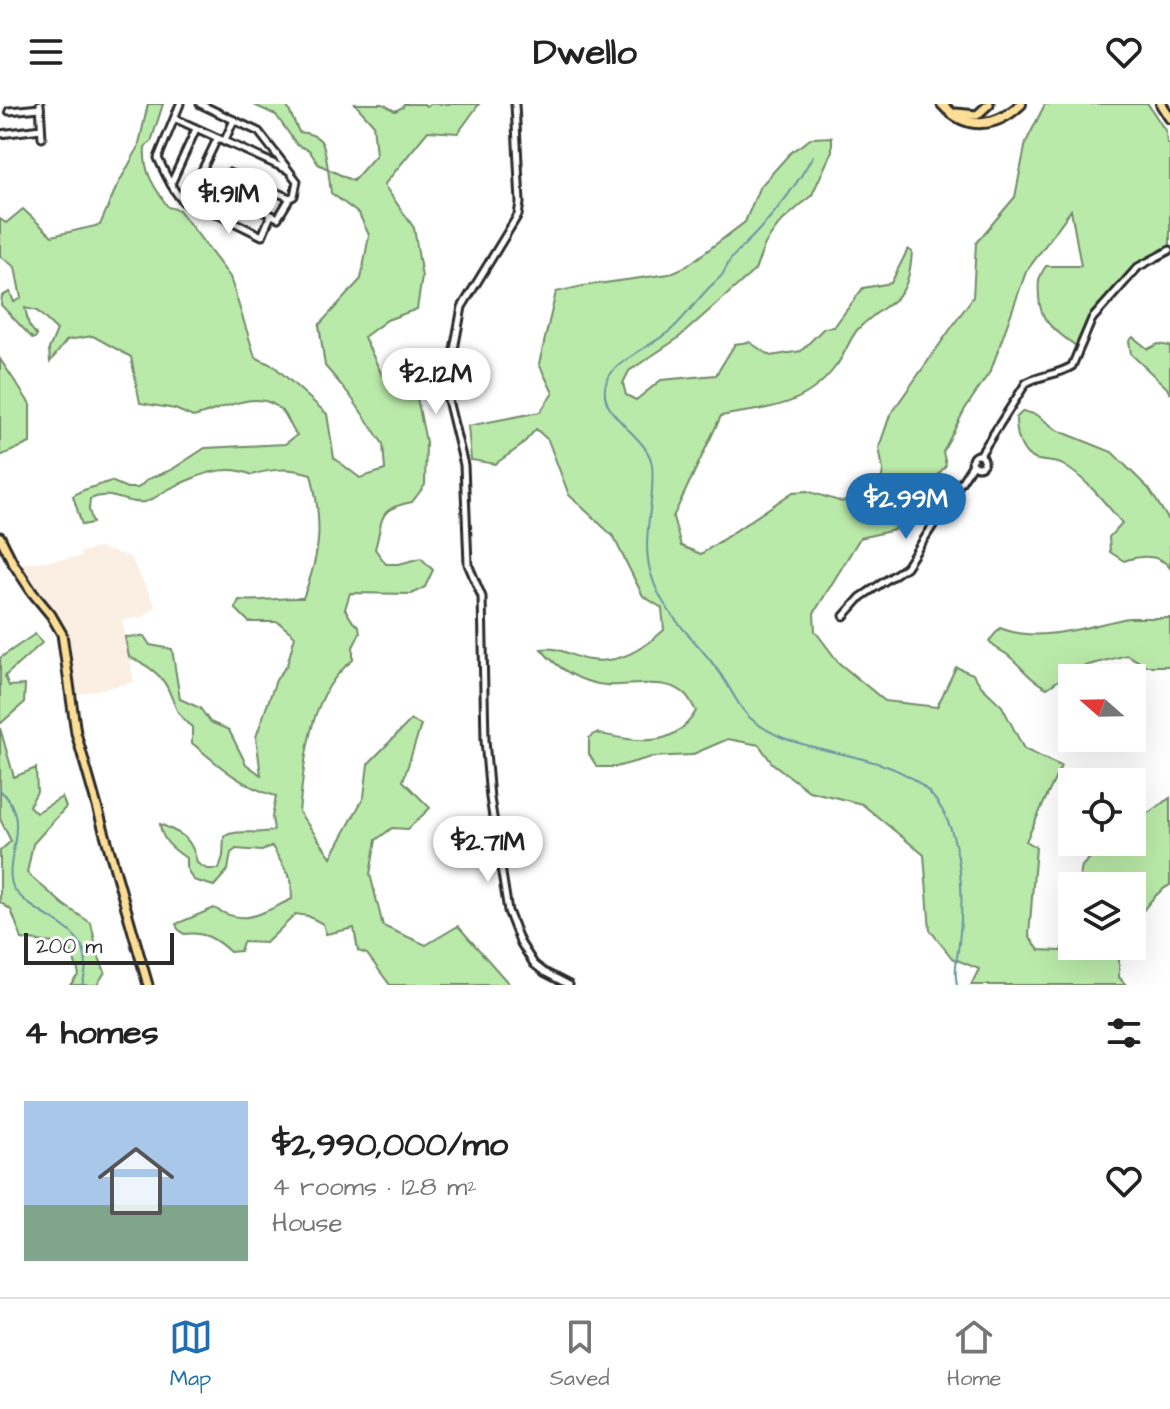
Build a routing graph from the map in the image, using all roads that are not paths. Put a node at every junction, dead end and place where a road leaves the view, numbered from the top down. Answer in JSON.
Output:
{"nodes":[{"id":1,"x":188,"y":104,"type":"edge"},
{"id":2,"x":200,"y":104,"type":"edge"},
{"id":3,"x":515,"y":104,"type":"edge"},
{"id":4,"x":943,"y":104,"type":"edge"},
{"id":5,"x":989,"y":104,"type":"edge"},
{"id":6,"x":1021,"y":104,"type":"edge"},
{"id":7,"x":1161,"y":104,"type":"edge"},
{"id":8,"x":40,"y":106,"type":"edge"},
{"id":9,"x":180,"y":106,"type":"edge"},
{"id":10,"x":9,"y":111,"type":"dead end"},
{"id":11,"x":1170,"y":118,"type":"edge"},
{"id":12,"x":176,"y":119,"type":"junction"},
{"id":13,"x":234,"y":120,"type":"junction"},
{"id":14,"x":41,"y":129,"type":"junction"},
{"id":15,"x":196,"y":129,"type":"junction"},
{"id":16,"x":0,"y":134,"type":"edge"},
{"id":17,"x":42,"y":138,"type":"dead end"},
{"id":18,"x":221,"y":140,"type":"junction"},
{"id":19,"x":288,"y":170,"type":"junction"},
{"id":20,"x":171,"y":184,"type":"junction"},
{"id":21,"x":219,"y":190,"type":"junction"},
{"id":22,"x":290,"y":198,"type":"junction"},
{"id":23,"x":186,"y":204,"type":"junction"},
{"id":24,"x":209,"y":210,"type":"junction"},
{"id":25,"x":271,"y":215,"type":"junction"},
{"id":26,"x":1170,"y":250,"type":"edge"},
{"id":27,"x":0,"y":537,"type":"edge"},
{"id":28,"x":844,"y":616,"type":"dead end"},
{"id":29,"x":148,"y":985,"type":"edge"},
{"id":30,"x":569,"y":985,"type":"edge"}],
"edges":[{"from":1,"to":9,"type":"street"},
{"from":2,"to":13,"type":"street"},
{"from":3,"to":30,"type":"street"},
{"from":4,"to":5,"type":"main road"},
{"from":4,"to":6,"type":"highway"},
{"from":7,"to":11,"type":"highway"},
{"from":8,"to":10,"type":"street"},
{"from":8,"to":14,"type":"street"},
{"from":9,"to":12,"type":"street"},
{"from":12,"to":15,"type":"street"},
{"from":12,"to":20,"type":"street"},
{"from":13,"to":18,"type":"street"},
{"from":13,"to":19,"type":"street"},
{"from":14,"to":16,"type":"street"},
{"from":14,"to":17,"type":"street"},
{"from":15,"to":18,"type":"street"},
{"from":15,"to":20,"type":"street"},
{"from":18,"to":19,"type":"street"},
{"from":18,"to":23,"type":"street"},
{"from":19,"to":22,"type":"street"},
{"from":20,"to":23,"type":"street"},
{"from":21,"to":22,"type":"street"},
{"from":21,"to":24,"type":"street"},
{"from":21,"to":25,"type":"street"},
{"from":22,"to":25,"type":"street"},
{"from":23,"to":24,"type":"street"},
{"from":24,"to":25,"type":"street"},
{"from":26,"to":28,"type":"street"},
{"from":27,"to":29,"type":"main road"}]}
